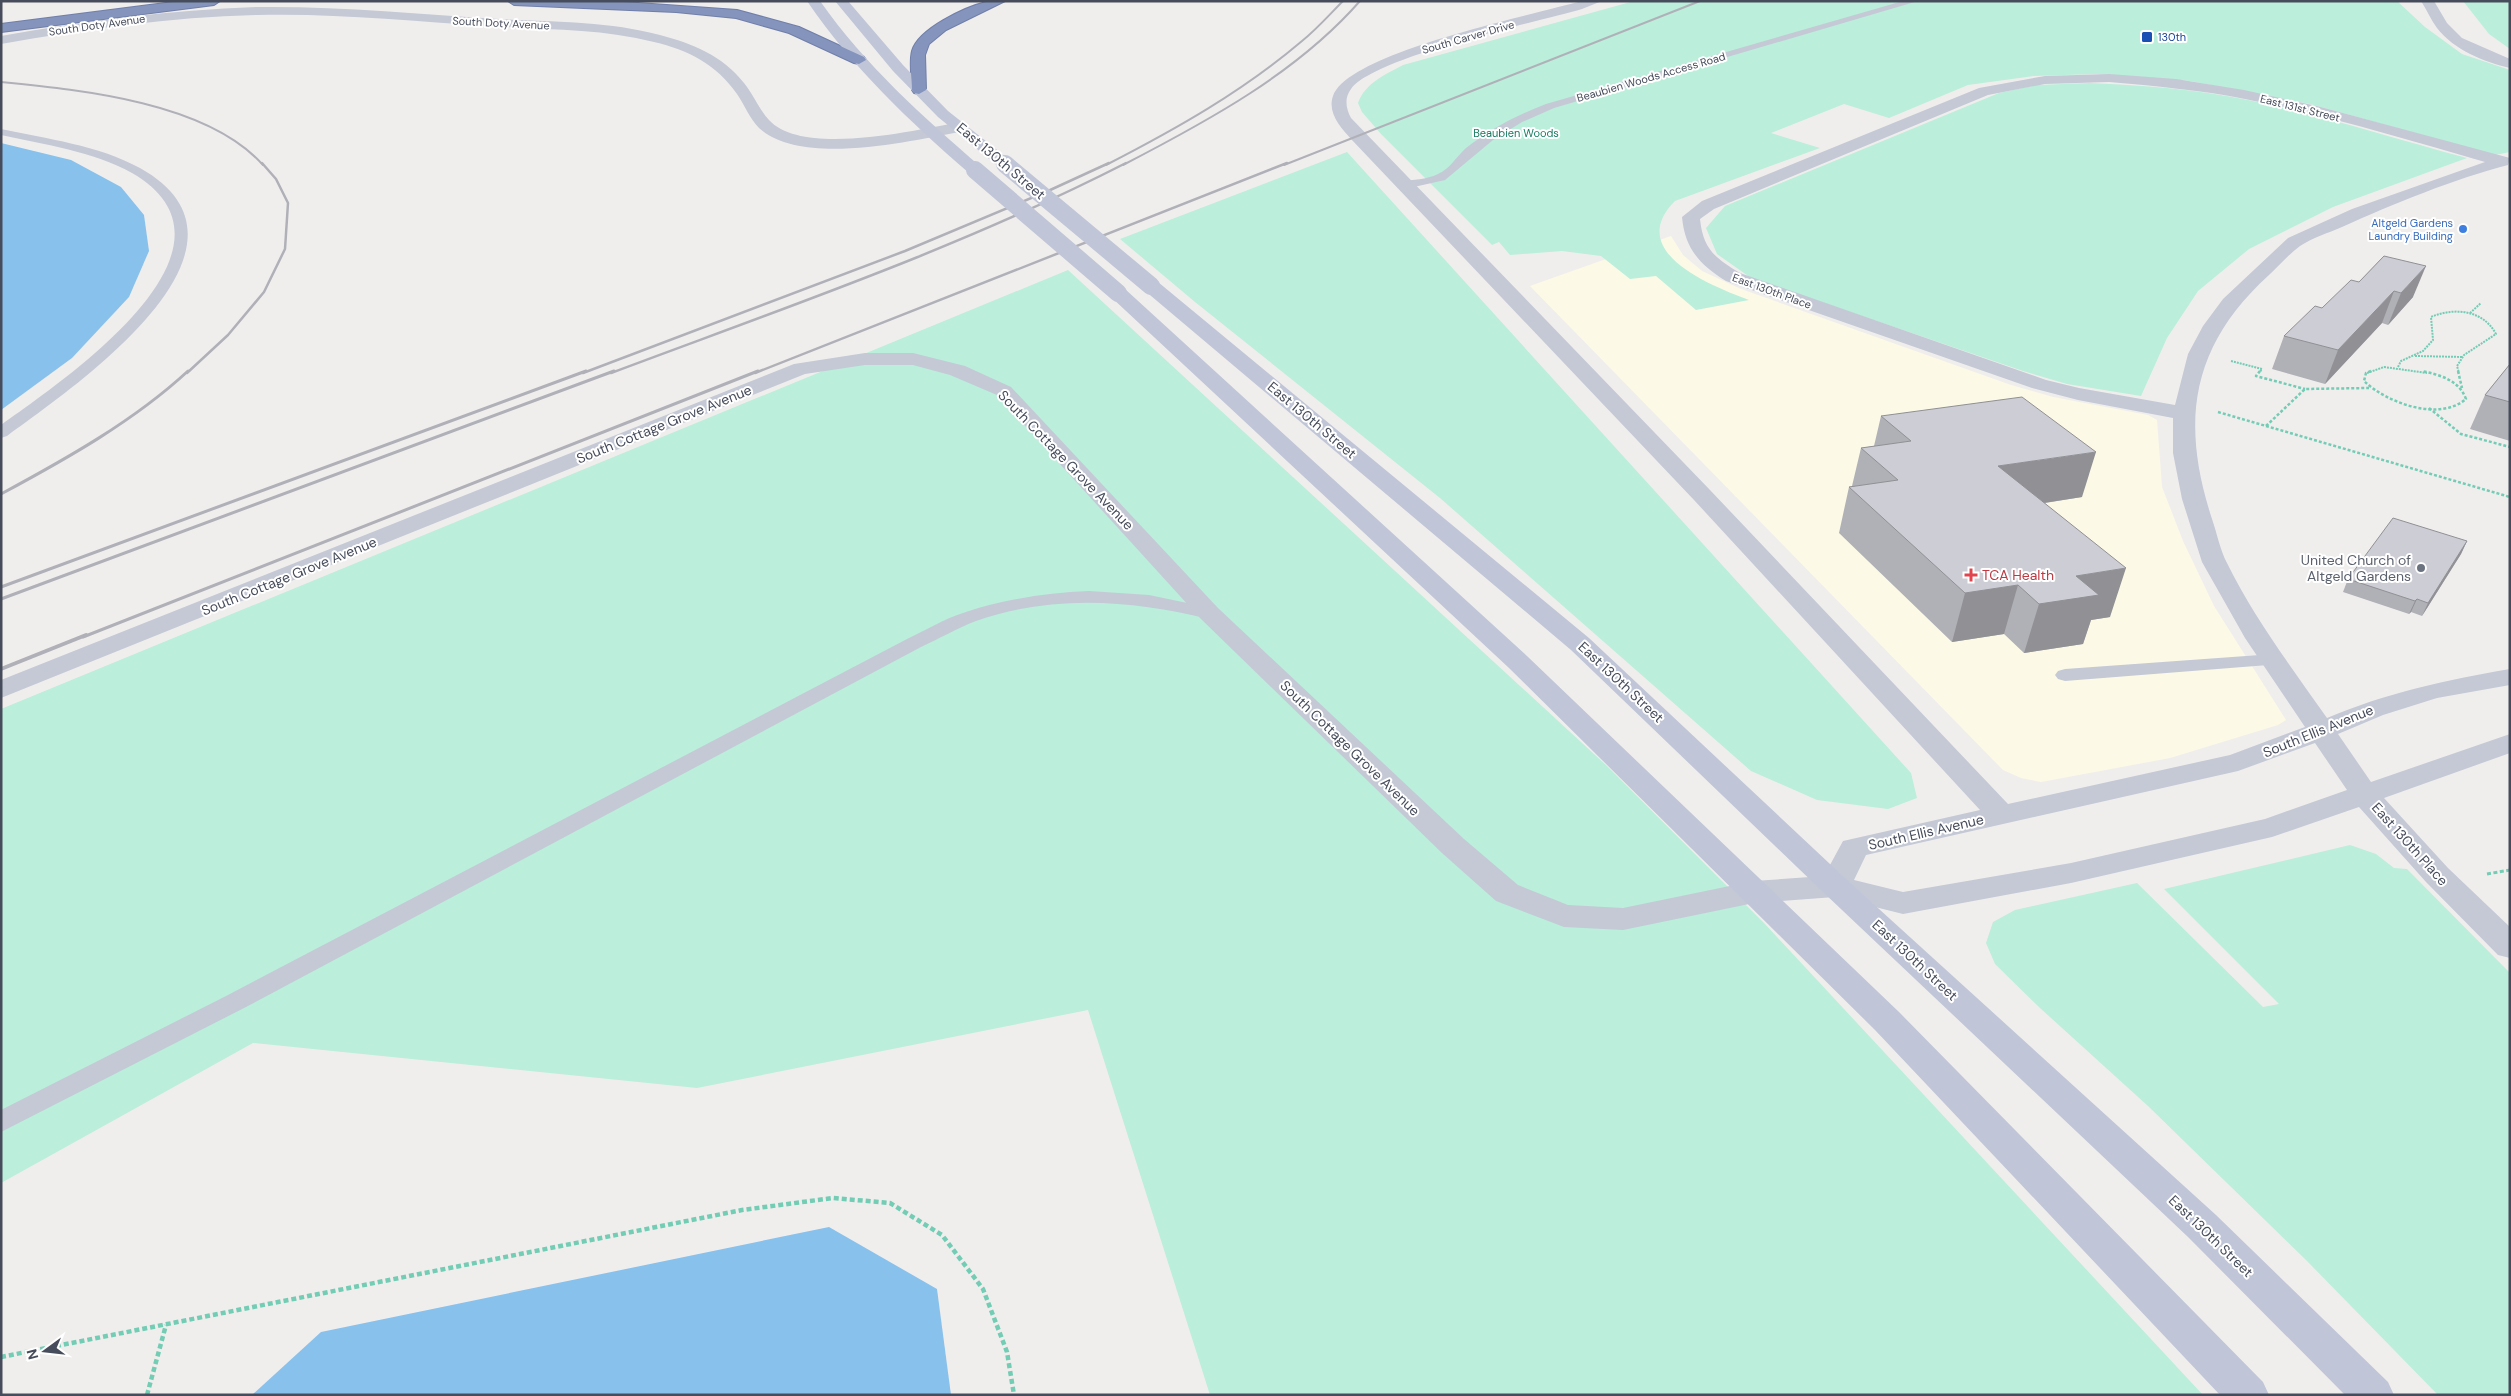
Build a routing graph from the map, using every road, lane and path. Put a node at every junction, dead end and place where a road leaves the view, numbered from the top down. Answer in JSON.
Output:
{"nodes":[{"id":1,"x":128,"y":1,"type":"edge"},
{"id":2,"x":214,"y":1,"type":"edge"},
{"id":3,"x":514,"y":1,"type":"edge"},
{"id":4,"x":813,"y":1,"type":"edge"},
{"id":5,"x":842,"y":1,"type":"edge"},
{"id":6,"x":999,"y":1,"type":"edge"},
{"id":7,"x":1596,"y":1,"type":"edge"},
{"id":8,"x":1914,"y":1,"type":"edge"},
{"id":9,"x":2427,"y":1,"type":"edge"},
{"id":10,"x":1,"y":27,"type":"edge"},
{"id":11,"x":1,"y":40,"type":"edge"},
{"id":12,"x":859,"y":60,"type":"junction"},
{"id":13,"x":2510,"y":64,"type":"edge"},
{"id":14,"x":2095,"y":78,"type":"joint"},
{"id":15,"x":919,"y":90,"type":"junction"},
{"id":16,"x":960,"y":126,"type":"junction"},
{"id":17,"x":1,"y":132,"type":"edge"},
{"id":18,"x":932,"y":132,"type":"junction"},
{"id":19,"x":2506,"y":161,"type":"edge"},
{"id":20,"x":1405,"y":185,"type":"junction"},
{"id":21,"x":2481,"y":303,"type":"dead end"},
{"id":22,"x":2470,"y":314,"type":"junction"},
{"id":23,"x":2412,"y":356,"type":"junction"},
{"id":24,"x":2463,"y":357,"type":"junction"},
{"id":25,"x":2230,"y":361,"type":"dead end"},
{"id":26,"x":2398,"y":367,"type":"junction"},
{"id":27,"x":2369,"y":388,"type":"junction"},
{"id":28,"x":2305,"y":389,"type":"junction"},
{"id":29,"x":2462,"y":390,"type":"junction"},
{"id":30,"x":2428,"y":408,"type":"junction"},
{"id":31,"x":2218,"y":412,"type":"dead end"},
{"id":32,"x":2184,"y":414,"type":"junction"},
{"id":33,"x":2266,"y":426,"type":"junction"},
{"id":34,"x":1,"y":433,"type":"edge"},
{"id":35,"x":2510,"y":448,"type":"edge"},
{"id":36,"x":2510,"y":498,"type":"edge"},
{"id":37,"x":1209,"y":613,"type":"junction"},
{"id":38,"x":2274,"y":660,"type":"junction"},
{"id":39,"x":2065,"y":675,"type":"dead end"},
{"id":40,"x":2510,"y":677,"type":"edge"},
{"id":41,"x":1,"y":690,"type":"edge"},
{"id":42,"x":2321,"y":731,"type":"junction"},
{"id":43,"x":2510,"y":743,"type":"edge"},
{"id":44,"x":2365,"y":795,"type":"junction"},
{"id":45,"x":2001,"y":815,"type":"junction"},
{"id":46,"x":1835,"y":886,"type":"junction"},
{"id":47,"x":1754,"y":892,"type":"junction"},
{"id":48,"x":2510,"y":947,"type":"edge"},
{"id":49,"x":1,"y":1122,"type":"edge"},
{"id":50,"x":166,"y":1325,"type":"junction"},
{"id":51,"x":1,"y":1357,"type":"edge"},
{"id":52,"x":147,"y":1395,"type":"edge"},
{"id":53,"x":1014,"y":1395,"type":"edge"},
{"id":54,"x":2248,"y":1395,"type":"edge"},
{"id":55,"x":2374,"y":1395,"type":"edge"}],
"edges":[{"from":1,"to":10,"type":"highway"},
{"from":2,"to":10,"type":"highway"},
{"from":3,"to":12,"type":"highway"},
{"from":4,"to":12,"type":"main road","name":"East 130th Street"},
{"from":5,"to":15,"type":"main road","name":"East 130th Street"},
{"from":6,"to":15,"type":"highway"},
{"from":7,"to":20,"type":"street","name":"South Carver Drive"},
{"from":8,"to":20,"type":"lane","name":"Beaubien Woods Access Road"},
{"from":9,"to":13,"type":"street"},
{"from":11,"to":18,"type":"street","name":"South Doty Avenue"},
{"from":12,"to":18,"type":"main road","name":"East 130th Street"},
{"from":14,"to":19,"type":"street","name":"East 131st Street"},
{"from":14,"to":32,"type":"street","name":"East 130th Place"},
{"from":15,"to":16,"type":"main road","name":"East 130th Street"},
{"from":16,"to":18,"type":"street","name":"South Doty Avenue"},
{"from":16,"to":46,"type":"main road","name":"East 130th Street","bridge":true},
{"from":17,"to":34,"type":"lane"},
{"from":18,"to":47,"type":"main road","name":"East 130th Street","bridge":true},
{"from":19,"to":32,"type":"street","name":"East 130th Place"},
{"from":20,"to":45,"type":"street"},
{"from":21,"to":22,"type":"path"},
{"from":22,"to":23,"type":"path"},
{"from":22,"to":24,"type":"path"},
{"from":23,"to":24,"type":"path"},
{"from":23,"to":26,"type":"path"},
{"from":24,"to":29,"type":"path"},
{"from":25,"to":28,"type":"path"},
{"from":26,"to":27,"type":"path"},
{"from":26,"to":29,"type":"path"},
{"from":27,"to":28,"type":"path"},
{"from":27,"to":30,"type":"path"},
{"from":28,"to":33,"type":"path"},
{"from":29,"to":30,"type":"path"},
{"from":30,"to":35,"type":"path"},
{"from":31,"to":33,"type":"path"},
{"from":32,"to":38,"type":"street","name":"East 130th Place"},
{"from":33,"to":36,"type":"path"},
{"from":37,"to":41,"type":"street","name":"South Cottage Grove Avenue"},
{"from":37,"to":47,"type":"street","name":"South Cottage Grove Avenue"},
{"from":37,"to":49,"type":"lane"},
{"from":38,"to":39,"type":"lane"},
{"from":38,"to":42,"type":"street","name":"East 130th Place"},
{"from":40,"to":42,"type":"street","name":"South Ellis Avenue"},
{"from":42,"to":44,"type":"street","name":"East 130th Place"},
{"from":42,"to":45,"type":"street","name":"South Ellis Avenue"},
{"from":43,"to":44,"type":"street"},
{"from":44,"to":46,"type":"street"},
{"from":44,"to":48,"type":"street","name":"East 130th Place"},
{"from":45,"to":46,"type":"street","name":"South Ellis Avenue"},
{"from":46,"to":47,"type":"street","name":"South Cottage Grove Avenue"},
{"from":46,"to":55,"type":"main road","name":"East 130th Street"},
{"from":47,"to":54,"type":"main road","name":"East 130th Street"},
{"from":50,"to":51,"type":"path"},
{"from":50,"to":52,"type":"path"},
{"from":50,"to":53,"type":"path"}]}
